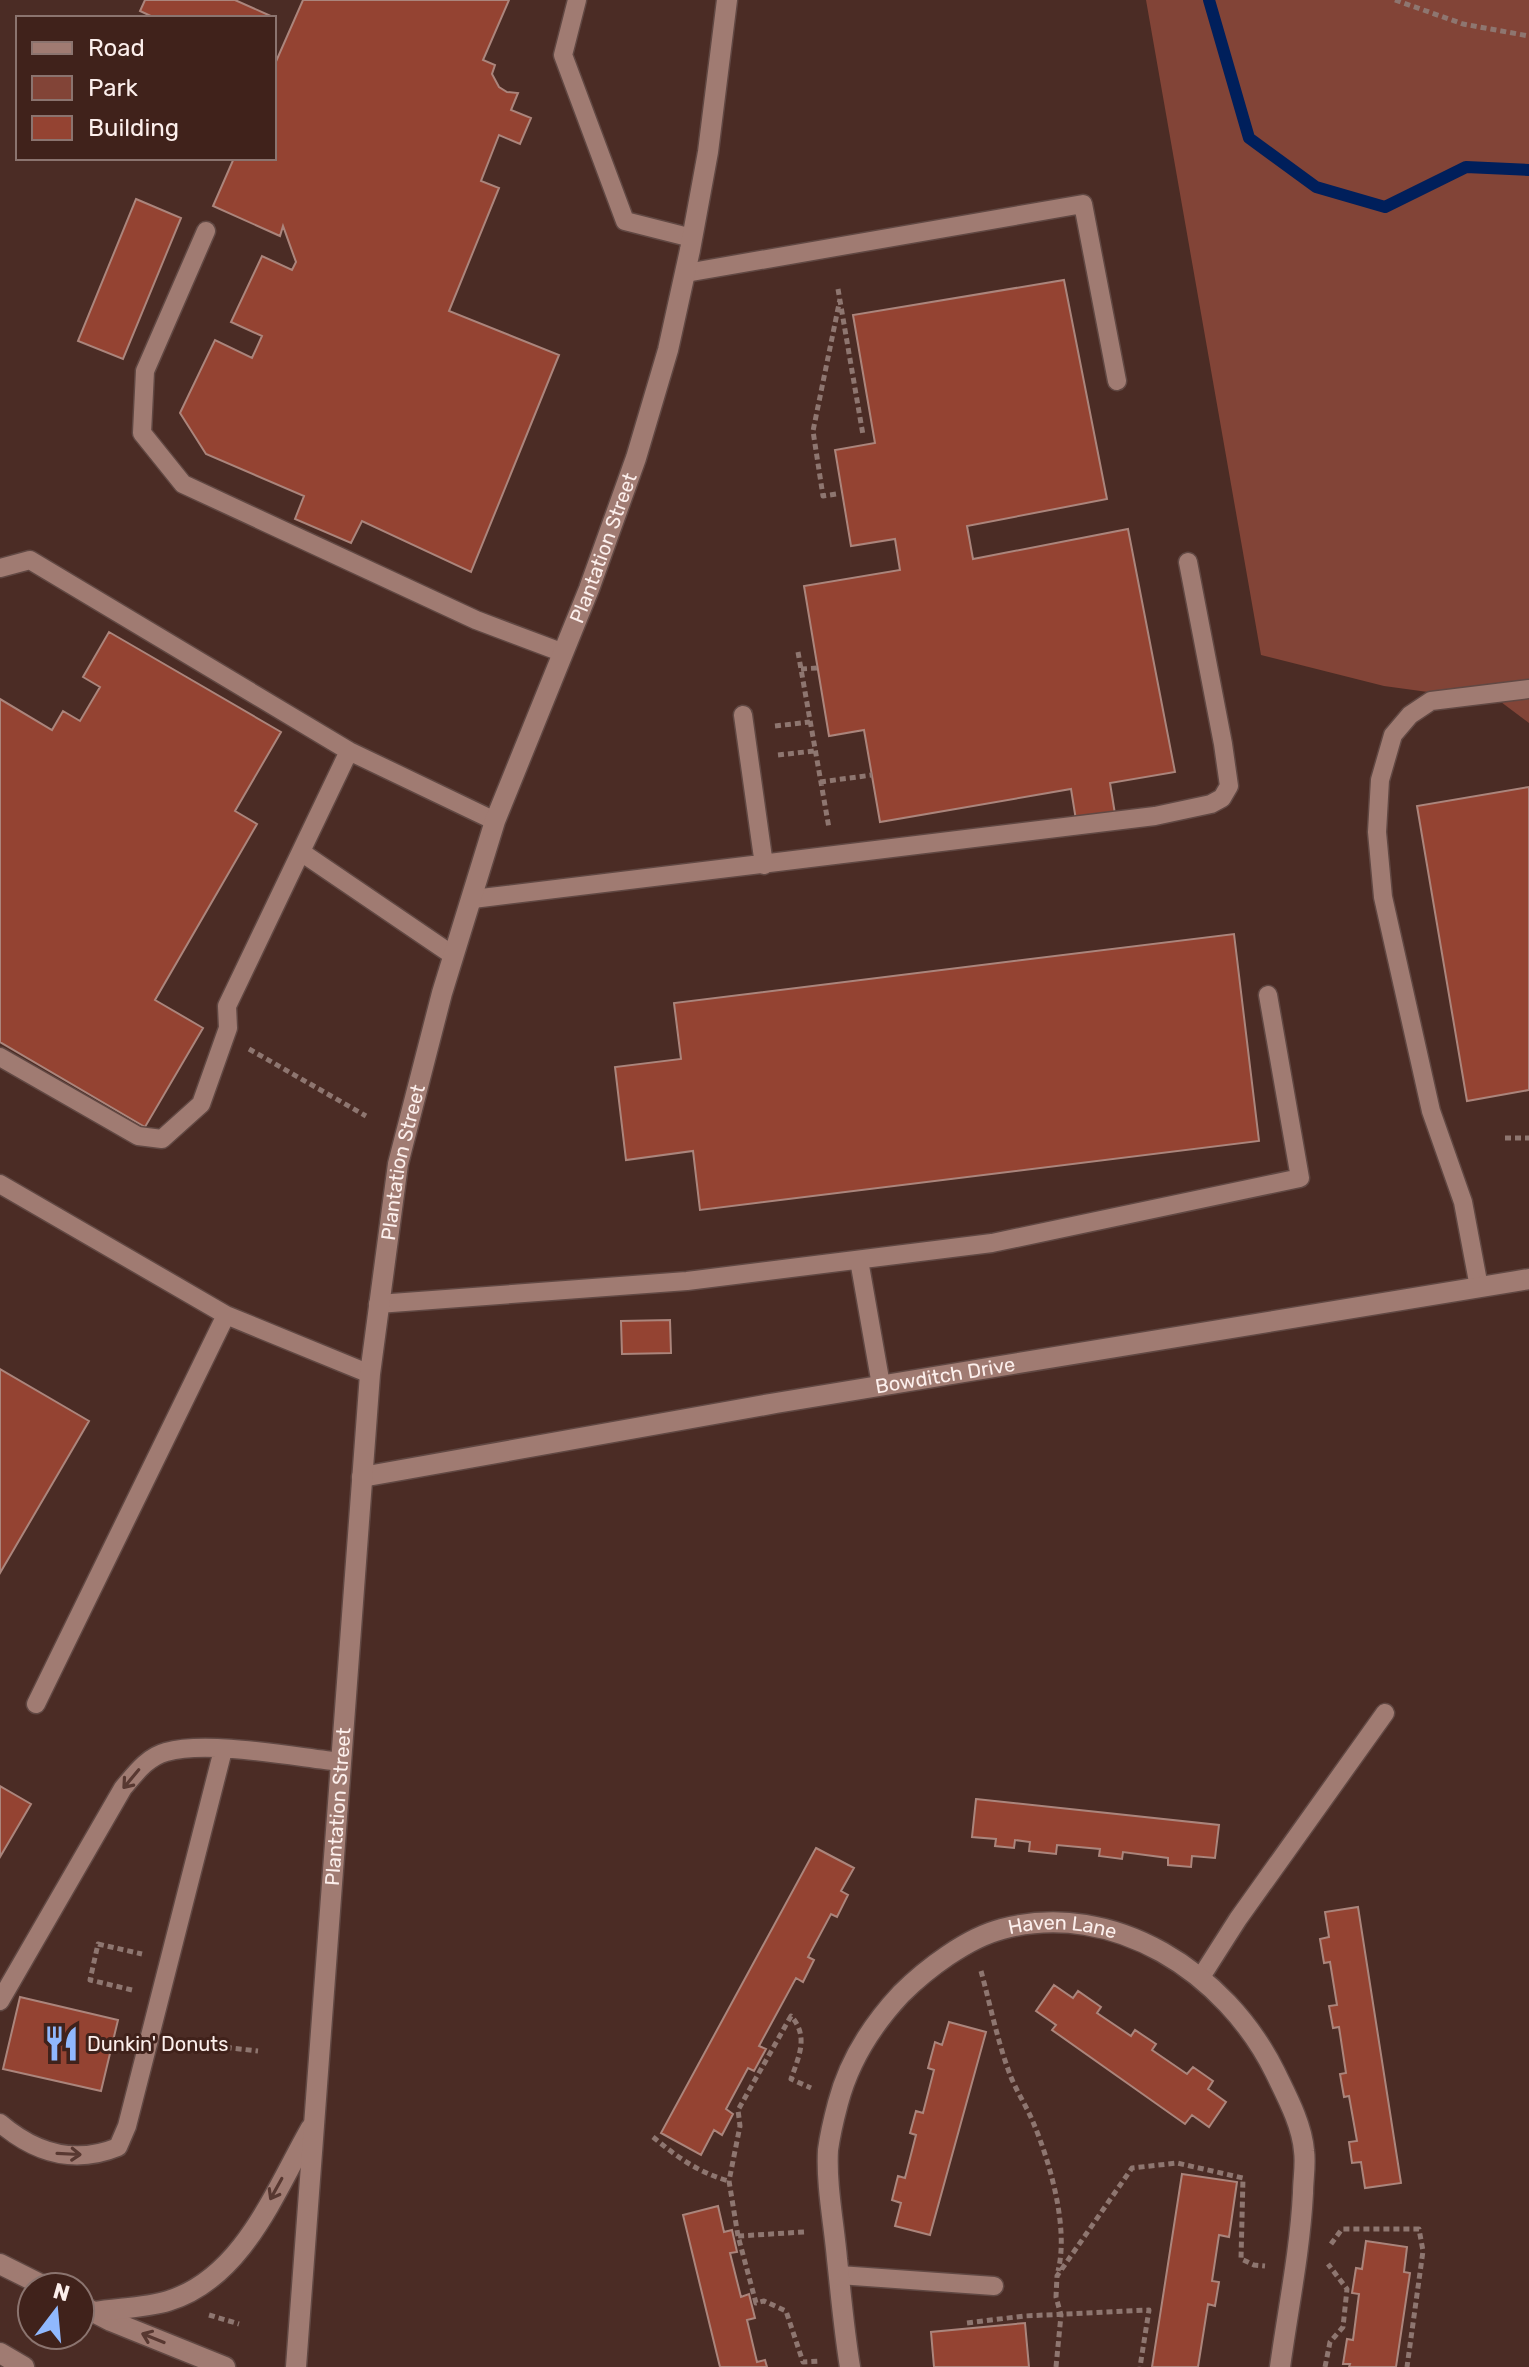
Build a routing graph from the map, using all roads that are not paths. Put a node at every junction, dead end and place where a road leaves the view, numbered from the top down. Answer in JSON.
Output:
{"nodes":[{"id":1,"x":577,"y":0,"type":"edge"},
{"id":2,"x":727,"y":0,"type":"edge"},
{"id":3,"x":206,"y":231,"type":"dead end"},
{"id":4,"x":692,"y":238,"type":"junction"},
{"id":5,"x":686,"y":273,"type":"junction"},
{"id":6,"x":1117,"y":381,"type":"dead end"},
{"id":7,"x":1188,"y":562,"type":"dead end"},
{"id":8,"x":0,"y":568,"type":"edge"},
{"id":9,"x":561,"y":652,"type":"junction"},
{"id":10,"x":1529,"y":689,"type":"edge"},
{"id":11,"x":743,"y":715,"type":"dead end"},
{"id":12,"x":349,"y":751,"type":"junction"},
{"id":13,"x":495,"y":821,"type":"junction"},
{"id":14,"x":301,"y":852,"type":"junction"},
{"id":15,"x":764,"y":865,"type":"junction"},
{"id":16,"x":473,"y":899,"type":"junction"},
{"id":17,"x":454,"y":956,"type":"junction"},
{"id":18,"x":1268,"y":995,"type":"dead end"},
{"id":19,"x":0,"y":1057,"type":"edge"},
{"id":20,"x":0,"y":1184,"type":"edge"},
{"id":21,"x":859,"y":1260,"type":"junction"},
{"id":22,"x":1529,"y":1279,"type":"edge"},
{"id":23,"x":1479,"y":1287,"type":"junction"},
{"id":24,"x":378,"y":1304,"type":"junction"},
{"id":25,"x":226,"y":1315,"type":"junction"},
{"id":26,"x":370,"y":1374,"type":"junction"},
{"id":27,"x":881,"y":1385,"type":"junction"},
{"id":28,"x":362,"y":1477,"type":"junction"},
{"id":29,"x":36,"y":1704,"type":"dead end"},
{"id":30,"x":1385,"y":1713,"type":"dead end"},
{"id":31,"x":223,"y":1750,"type":"junction"},
{"id":32,"x":341,"y":1762,"type":"junction"},
{"id":33,"x":1201,"y":1977,"type":"junction"},
{"id":34,"x":0,"y":2001,"type":"edge"},
{"id":35,"x":315,"y":2121,"type":"junction"},
{"id":36,"x":0,"y":2123,"type":"edge"},
{"id":37,"x":839,"y":2275,"type":"junction"},
{"id":38,"x":994,"y":2286,"type":"dead end"},
{"id":39,"x":96,"y":2307,"type":"edge"},
{"id":40,"x":96,"y":2312,"type":"edge"},
{"id":41,"x":0,"y":2353,"type":"edge"},
{"id":42,"x":849,"y":2363,"type":"edge"},
{"id":43,"x":24,"y":2367,"type":"edge"},
{"id":44,"x":225,"y":2367,"type":"edge"},
{"id":45,"x":296,"y":2367,"type":"edge"},
{"id":46,"x":1280,"y":2367,"type":"edge"}],
"edges":[{"from":1,"to":4,"type":"lane"},
{"from":2,"to":4,"type":"main road","name":"Plantation Street"},
{"from":3,"to":9,"type":"lane"},
{"from":4,"to":5,"type":"main road","name":"Plantation Street"},
{"from":5,"to":6,"type":"lane"},
{"from":5,"to":9,"type":"main road","name":"Plantation Street"},
{"from":7,"to":15,"type":"lane"},
{"from":8,"to":12,"type":"lane"},
{"from":9,"to":13,"type":"main road","name":"Plantation Street"},
{"from":10,"to":23,"type":"lane"},
{"from":11,"to":15,"type":"lane"},
{"from":12,"to":13,"type":"lane"},
{"from":12,"to":14,"type":"lane"},
{"from":13,"to":16,"type":"main road","name":"Plantation Street"},
{"from":14,"to":17,"type":"lane"},
{"from":14,"to":19,"type":"lane"},
{"from":15,"to":16,"type":"lane"},
{"from":16,"to":17,"type":"main road","name":"Plantation Street"},
{"from":17,"to":24,"type":"main road","name":"Plantation Street"},
{"from":18,"to":21,"type":"lane"},
{"from":20,"to":25,"type":"lane"},
{"from":21,"to":24,"type":"lane"},
{"from":21,"to":27,"type":"lane"},
{"from":22,"to":23,"type":"main road","name":"Bowditch Drive"},
{"from":23,"to":27,"type":"main road","name":"Bowditch Drive"},
{"from":24,"to":26,"type":"main road","name":"Plantation Street"},
{"from":25,"to":26,"type":"lane"},
{"from":25,"to":29,"type":"lane"},
{"from":26,"to":28,"type":"main road","name":"Plantation Street"},
{"from":27,"to":28,"type":"main road","name":"Bowditch Drive"},
{"from":28,"to":32,"type":"main road","name":"Plantation Street"},
{"from":30,"to":33,"type":"lane"},
{"from":31,"to":32,"type":"lane"},
{"from":31,"to":34,"type":"lane","one_way":true},
{"from":36,"to":31,"type":"lane","one_way":true},
{"from":32,"to":35,"type":"main road","name":"Plantation Street"},
{"from":33,"to":37,"type":"main road","name":"Haven Lane"},
{"from":33,"to":46,"type":"main road","name":"Haven Lane"},
{"from":35,"to":39,"type":"main road","one_way":true},
{"from":35,"to":45,"type":"main road","name":"Plantation Street"},
{"from":37,"to":38,"type":"lane"},
{"from":37,"to":42,"type":"main road","name":"Haven Lane"},
{"from":44,"to":40,"type":"main road","one_way":true},
{"from":41,"to":43,"type":"main road"}]}
